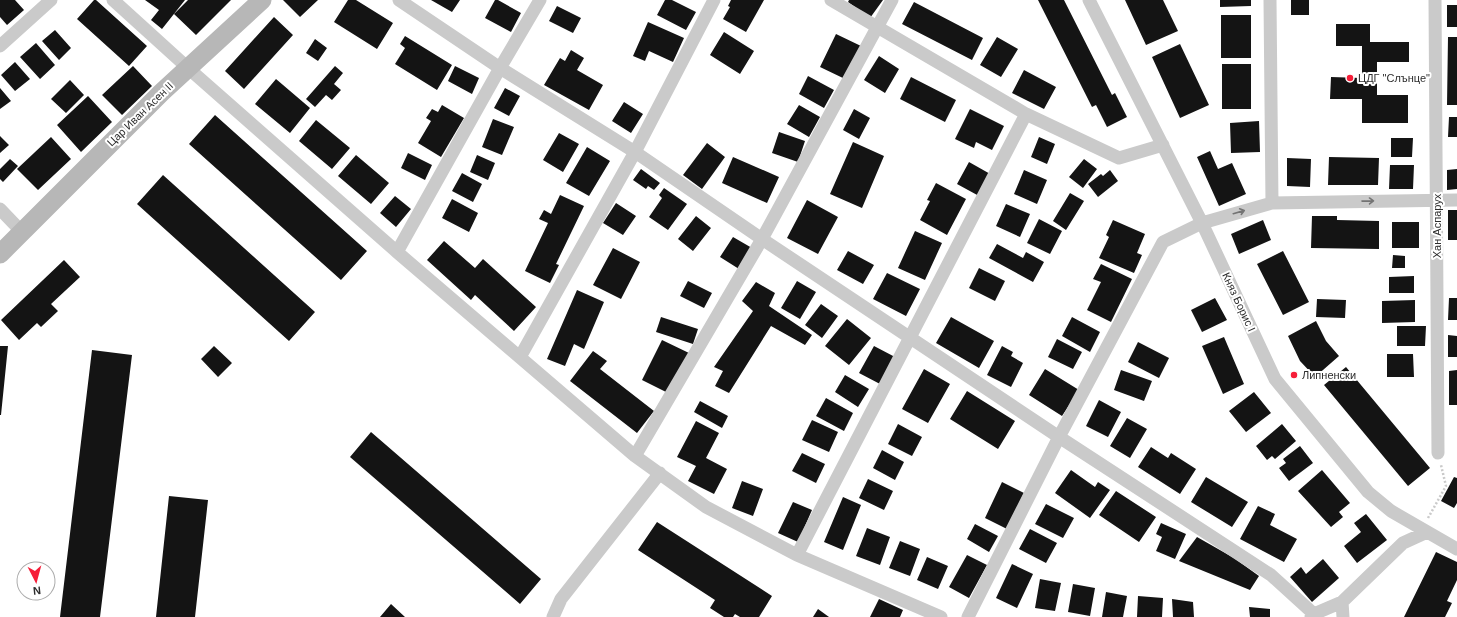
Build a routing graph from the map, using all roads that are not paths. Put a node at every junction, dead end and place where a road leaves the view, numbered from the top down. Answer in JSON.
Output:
{"nodes":[{"id":1,"x":51,"y":0,"type":"edge"},
{"id":2,"x":113,"y":0,"type":"edge"},
{"id":3,"x":262,"y":0,"type":"edge"},
{"id":4,"x":399,"y":0,"type":"edge"},
{"id":5,"x":540,"y":0,"type":"edge"},
{"id":6,"x":714,"y":0,"type":"edge"},
{"id":7,"x":831,"y":0,"type":"edge"},
{"id":8,"x":892,"y":0,"type":"edge"},
{"id":9,"x":1089,"y":0,"type":"edge"},
{"id":10,"x":1270,"y":0,"type":"edge"},
{"id":11,"x":1434,"y":0,"type":"edge"},
{"id":12,"x":878,"y":26,"type":"junction"},
{"id":13,"x":0,"y":46,"type":"edge"},
{"id":14,"x":188,"y":68,"type":"junction"},
{"id":15,"x":500,"y":68,"type":"junction"},
{"id":16,"x":1026,"y":114,"type":"junction"},
{"id":17,"x":1163,"y":145,"type":"junction"},
{"id":18,"x":635,"y":152,"type":"junction"},
{"id":19,"x":1437,"y":200,"type":"junction"},
{"id":20,"x":1457,"y":200,"type":"edge"},
{"id":21,"x":1272,"y":203,"type":"junction"},
{"id":22,"x":0,"y":209,"type":"edge"},
{"id":23,"x":1202,"y":223,"type":"junction"},
{"id":24,"x":22,"y":232,"type":"junction"},
{"id":25,"x":762,"y":239,"type":"junction"},
{"id":26,"x":0,"y":247,"type":"edge"},
{"id":27,"x":397,"y":252,"type":"junction"},
{"id":28,"x":0,"y":254,"type":"edge"},
{"id":29,"x":911,"y":338,"type":"junction"},
{"id":30,"x":520,"y":357,"type":"junction"},
{"id":31,"x":1060,"y":437,"type":"junction"},
{"id":32,"x":1438,"y":453,"type":"road end"},
{"id":33,"x":635,"y":456,"type":"junction"},
{"id":34,"x":660,"y":473,"type":"junction"},
{"id":35,"x":1424,"y":530,"type":"junction"},
{"id":36,"x":1457,"y":549,"type":"edge"},
{"id":37,"x":797,"y":555,"type":"junction"},
{"id":38,"x":1342,"y":602,"type":"junction"},
{"id":39,"x":932,"y":616,"type":"edge"},
{"id":40,"x":1312,"y":616,"type":"edge"},
{"id":41,"x":552,"y":617,"type":"edge"},
{"id":42,"x":968,"y":617,"type":"edge"},
{"id":43,"x":1343,"y":617,"type":"edge"}],
"edges":[{"from":1,"to":13,"type":"street"},
{"from":2,"to":14,"type":"street"},
{"from":3,"to":14,"type":"street","name":"Цар Иван Асен II"},
{"from":4,"to":15,"type":"street"},
{"from":5,"to":15,"type":"street"},
{"from":6,"to":18,"type":"street"},
{"from":7,"to":12,"type":"street"},
{"from":8,"to":12,"type":"street"},
{"from":9,"to":17,"type":"street","name":"Княз Борис I"},
{"from":10,"to":21,"type":"street"},
{"from":11,"to":19,"type":"street","name":"Хан Аспарух"},
{"from":12,"to":16,"type":"street"},
{"from":12,"to":25,"type":"street"},
{"from":14,"to":24,"type":"street","name":"Цар Иван Асен II"},
{"from":14,"to":27,"type":"street"},
{"from":15,"to":18,"type":"street"},
{"from":15,"to":27,"type":"street"},
{"from":16,"to":17,"type":"street"},
{"from":16,"to":29,"type":"street"},
{"from":17,"to":23,"type":"street","name":"Княз Борис I"},
{"from":18,"to":25,"type":"street"},
{"from":18,"to":30,"type":"street"},
{"from":19,"to":20,"type":"street"},
{"from":21,"to":19,"type":"street","one_way":true},
{"from":19,"to":32,"type":"street","name":"Хан Аспарух"},
{"from":23,"to":21,"type":"street","one_way":true},
{"from":22,"to":24,"type":"street"},
{"from":23,"to":31,"type":"street"},
{"from":23,"to":35,"type":"street","name":"Княз Борис I"},
{"from":24,"to":26,"type":"street","name":"Цар Иван Асен II"},
{"from":24,"to":28,"type":"street","name":"Цар Иван Асен II"},
{"from":25,"to":29,"type":"street"},
{"from":25,"to":33,"type":"street"},
{"from":27,"to":30,"type":"street"},
{"from":29,"to":31,"type":"street"},
{"from":29,"to":37,"type":"street"},
{"from":30,"to":33,"type":"street"},
{"from":31,"to":40,"type":"street"},
{"from":31,"to":42,"type":"street"},
{"from":33,"to":34,"type":"street"},
{"from":34,"to":37,"type":"street"},
{"from":34,"to":41,"type":"street"},
{"from":35,"to":36,"type":"street","name":"Княз Борис I"},
{"from":35,"to":38,"type":"street"},
{"from":37,"to":39,"type":"street"},
{"from":38,"to":40,"type":"street"},
{"from":38,"to":43,"type":"street"}]}
